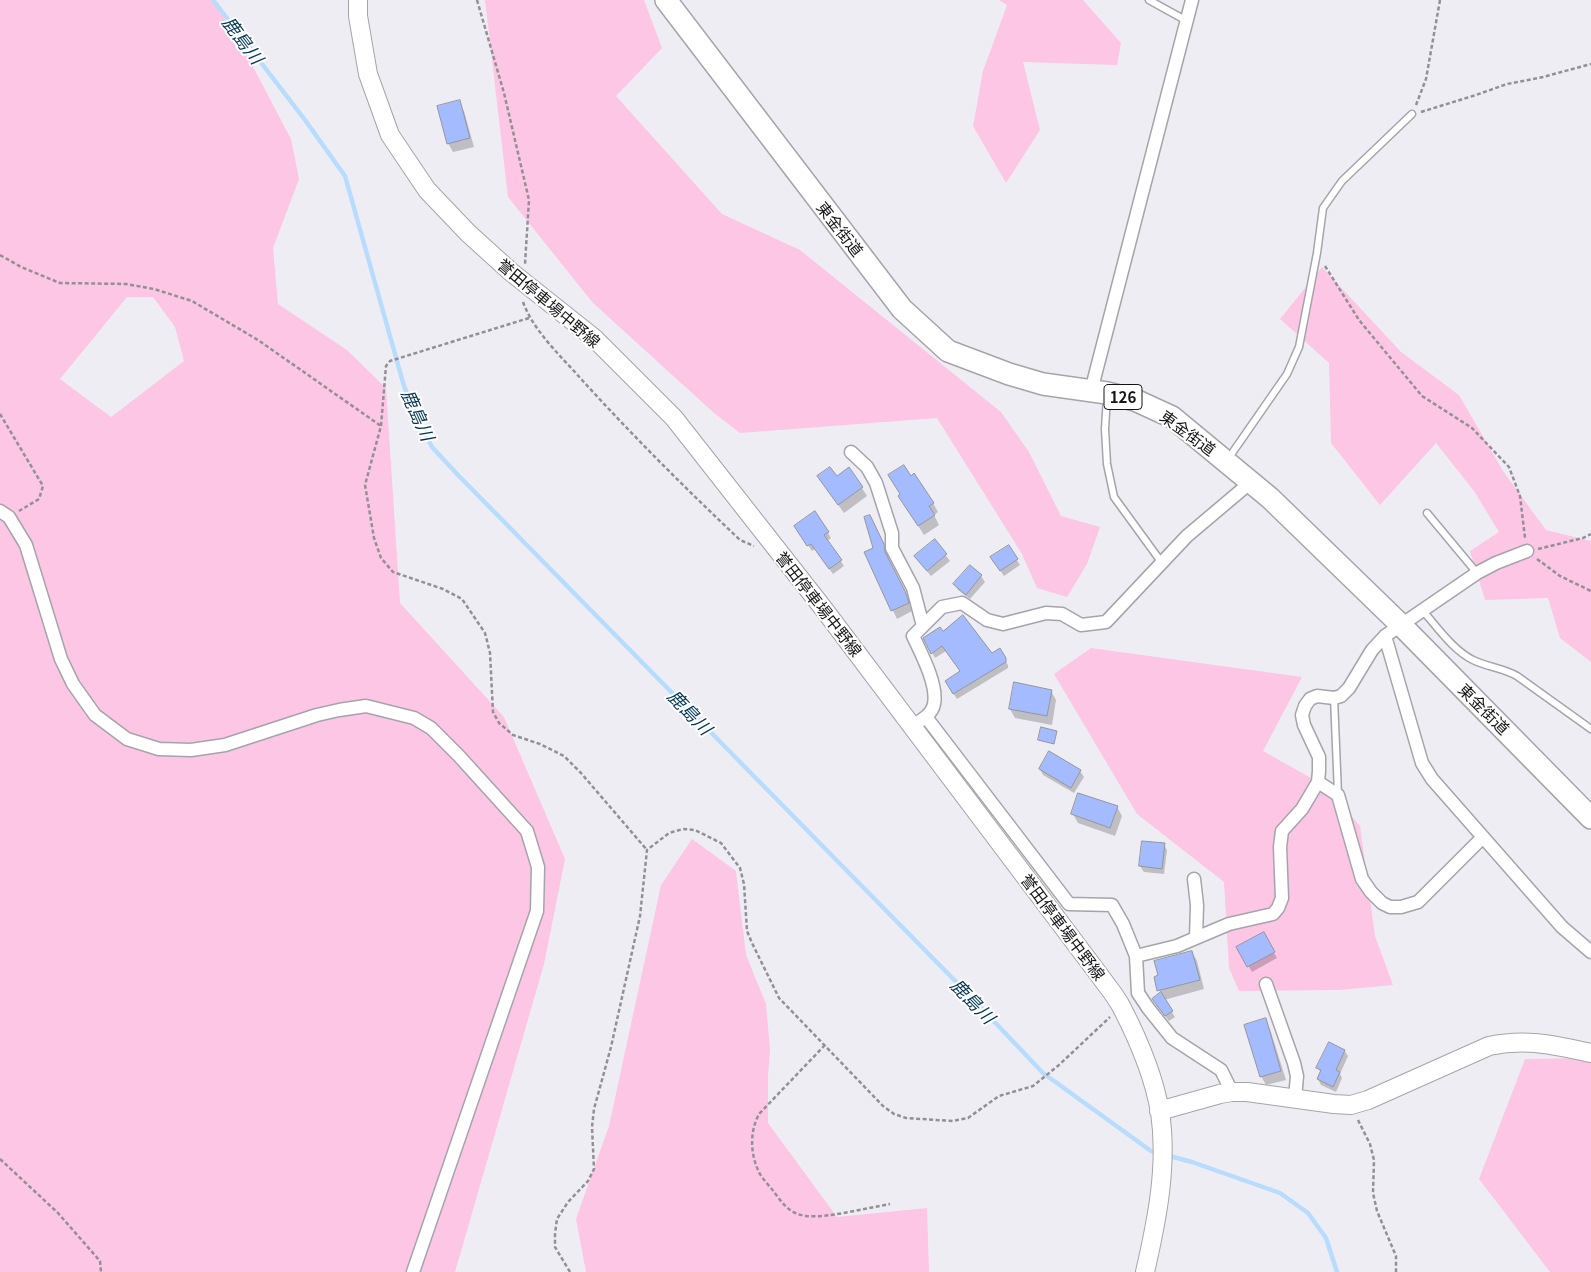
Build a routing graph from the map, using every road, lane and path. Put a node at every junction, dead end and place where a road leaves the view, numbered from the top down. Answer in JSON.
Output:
{"nodes":[{"id":1,"x":358,"y":0,"type":"edge"},
{"id":2,"x":477,"y":0,"type":"edge"},
{"id":3,"x":1149,"y":0,"type":"edge"},
{"id":4,"x":1192,"y":0,"type":"edge"},
{"id":5,"x":1440,"y":0,"type":"edge"},
{"id":6,"x":669,"y":1,"type":"edge"},
{"id":7,"x":1187,"y":21,"type":"junction"},
{"id":8,"x":1591,"y":64,"type":"edge"},
{"id":9,"x":1412,"y":114,"type":"junction"},
{"id":10,"x":1317,"y":253,"type":"junction"},
{"id":11,"x":0,"y":255,"type":"edge"},
{"id":12,"x":524,"y":264,"type":"dead end"},
{"id":13,"x":522,"y":300,"type":"dead end"},
{"id":14,"x":529,"y":318,"type":"junction"},
{"id":15,"x":1099,"y":392,"type":"junction"},
{"id":16,"x":0,"y":414,"type":"edge"},
{"id":17,"x":381,"y":426,"type":"junction"},
{"id":18,"x":851,"y":452,"type":"dead end"},
{"id":19,"x":1226,"y":462,"type":"junction"},
{"id":20,"x":1251,"y":482,"type":"junction"},
{"id":21,"x":1427,"y":513,"type":"dead end"},
{"id":22,"x":4,"y":514,"type":"edge"},
{"id":23,"x":1591,"y":534,"type":"edge"},
{"id":24,"x":774,"y":546,"type":"junction"},
{"id":25,"x":1527,"y":552,"type":"junction"},
{"id":26,"x":1162,"y":563,"type":"junction"},
{"id":27,"x":1477,"y":573,"type":"junction"},
{"id":28,"x":1591,"y":591,"type":"edge"},
{"id":29,"x":1423,"y":611,"type":"junction"},
{"id":30,"x":923,"y":626,"type":"junction"},
{"id":31,"x":1394,"y":631,"type":"junction"},
{"id":32,"x":1334,"y":698,"type":"junction"},
{"id":33,"x":919,"y":722,"type":"junction"},
{"id":34,"x":1591,"y":728,"type":"edge"},
{"id":35,"x":1318,"y":782,"type":"junction"},
{"id":36,"x":1338,"y":795,"type":"junction"},
{"id":37,"x":1591,"y":818,"type":"edge"},
{"id":38,"x":1483,"y":837,"type":"junction"},
{"id":39,"x":647,"y":850,"type":"junction"},
{"id":40,"x":1194,"y":879,"type":"dead end"},
{"id":41,"x":1196,"y":938,"type":"junction"},
{"id":42,"x":1591,"y":952,"type":"edge"},
{"id":43,"x":1136,"y":956,"type":"junction"},
{"id":44,"x":1266,"y":984,"type":"dead end"},
{"id":45,"x":1138,"y":993,"type":"junction"},
{"id":46,"x":1121,"y":1006,"type":"junction"},
{"id":47,"x":824,"y":1045,"type":"junction"},
{"id":48,"x":1591,"y":1053,"type":"edge"},
{"id":49,"x":1232,"y":1092,"type":"junction"},
{"id":50,"x":1295,"y":1098,"type":"junction"},
{"id":51,"x":1351,"y":1105,"type":"junction"},
{"id":52,"x":1159,"y":1111,"type":"junction"},
{"id":53,"x":0,"y":1159,"type":"edge"},
{"id":54,"x":890,"y":1204,"type":"dead end"},
{"id":55,"x":101,"y":1272,"type":"edge"},
{"id":56,"x":413,"y":1272,"type":"edge"},
{"id":57,"x":570,"y":1272,"type":"edge"},
{"id":58,"x":1145,"y":1272,"type":"edge"},
{"id":59,"x":1396,"y":1272,"type":"edge"}],
"edges":[{"from":1,"to":24,"type":"main road","name":"誉田停車場中野線","bridge":true},
{"from":2,"to":12,"type":"path"},
{"from":3,"to":7,"type":"lane"},
{"from":4,"to":7,"type":"street"},
{"from":5,"to":9,"type":"path"},
{"from":6,"to":15,"type":"highway","name":"東金街道","number":"126"},
{"from":7,"to":15,"type":"street"},
{"from":8,"to":9,"type":"path"},
{"from":9,"to":10,"type":"lane"},
{"from":10,"to":19,"type":"lane"},
{"from":10,"to":25,"type":"path"},
{"from":11,"to":17,"type":"path"},
{"from":13,"to":14,"type":"path"},
{"from":14,"to":17,"type":"path"},
{"from":14,"to":24,"type":"path"},
{"from":15,"to":19,"type":"highway","name":"東金街道","number":"126"},
{"from":15,"to":26,"type":"lane"},
{"from":16,"to":22,"type":"path"},
{"from":17,"to":39,"type":"path"},
{"from":18,"to":30,"type":"street"},
{"from":19,"to":20,"type":"highway","name":"東金街道","number":"126"},
{"from":20,"to":26,"type":"street"},
{"from":20,"to":31,"type":"highway","name":"東金街道","number":"126"},
{"from":21,"to":27,"type":"lane"},
{"from":22,"to":56,"type":"street"},
{"from":23,"to":25,"type":"path"},
{"from":24,"to":33,"type":"main road","name":"誉田停車場中野線"},
{"from":25,"to":27,"type":"street"},
{"from":25,"to":28,"type":"path"},
{"from":26,"to":30,"type":"street"},
{"from":27,"to":29,"type":"street"},
{"from":29,"to":31,"type":"street"},
{"from":29,"to":34,"type":"lane"},
{"from":30,"to":33,"type":"street"},
{"from":31,"to":32,"type":"street"},
{"from":31,"to":37,"type":"highway","name":"東金街道","number":"126"},
{"from":31,"to":38,"type":"street"},
{"from":32,"to":35,"type":"street"},
{"from":32,"to":36,"type":"lane"},
{"from":33,"to":43,"type":"street"},
{"from":33,"to":46,"type":"main road","name":"誉田停車場中野線"},
{"from":35,"to":36,"type":"street"},
{"from":35,"to":41,"type":"street"},
{"from":36,"to":38,"type":"street"},
{"from":38,"to":42,"type":"street"},
{"from":39,"to":47,"type":"path"},
{"from":39,"to":57,"type":"path"},
{"from":40,"to":41,"type":"street"},
{"from":41,"to":43,"type":"street"},
{"from":43,"to":45,"type":"street"},
{"from":44,"to":50,"type":"street"},
{"from":45,"to":46,"type":"street"},
{"from":45,"to":49,"type":"street"},
{"from":46,"to":47,"type":"path"},
{"from":46,"to":52,"type":"main road","name":"誉田停車場中野線"},
{"from":47,"to":54,"type":"path"},
{"from":48,"to":51,"type":"main road"},
{"from":49,"to":50,"type":"main road"},
{"from":49,"to":52,"type":"main road"},
{"from":50,"to":51,"type":"main road"},
{"from":51,"to":59,"type":"path"},
{"from":52,"to":58,"type":"main road","name":"誉田停車場中野線"},
{"from":53,"to":55,"type":"path"}]}
